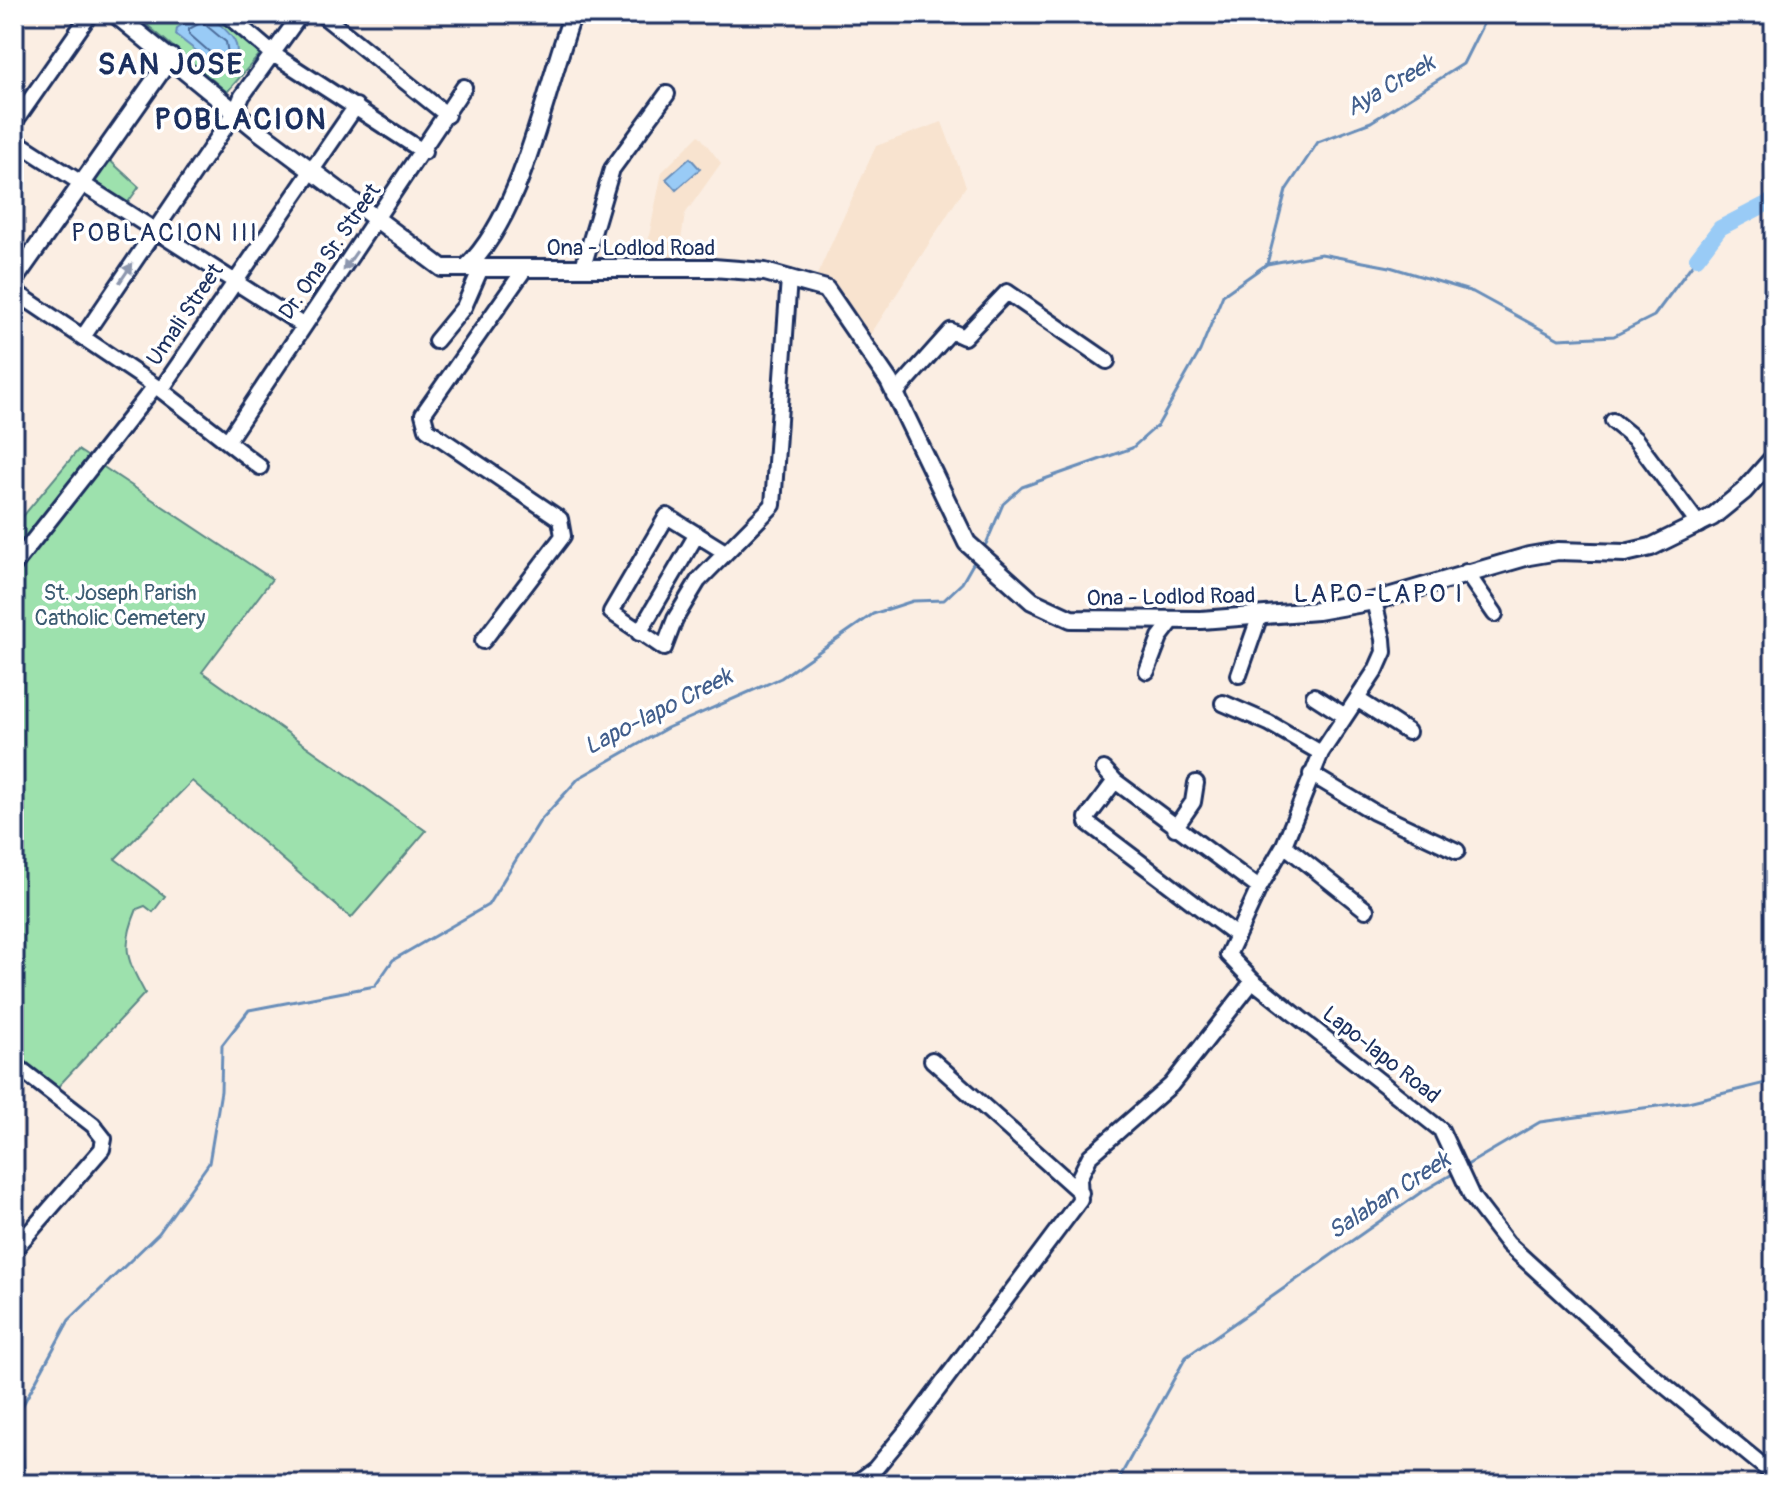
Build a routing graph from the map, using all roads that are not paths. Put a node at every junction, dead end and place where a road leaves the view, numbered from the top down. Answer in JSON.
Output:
{"nodes":[{"id":1,"x":90,"y":14,"type":"edge"},
{"id":2,"x":115,"y":14,"type":"edge"},
{"id":3,"x":226,"y":14,"type":"edge"},
{"id":4,"x":301,"y":14,"type":"edge"},
{"id":5,"x":321,"y":14,"type":"edge"},
{"id":6,"x":573,"y":14,"type":"edge"},
{"id":7,"x":273,"y":54,"type":"junction"},
{"id":8,"x":171,"y":57,"type":"junction"},
{"id":9,"x":464,"y":87,"type":"dead end"},
{"id":10,"x":667,"y":94,"type":"dead end"},
{"id":11,"x":356,"y":106,"type":"junction"},
{"id":12,"x":236,"y":111,"type":"junction"},
{"id":13,"x":447,"y":115,"type":"junction"},
{"id":14,"x":14,"y":123,"type":"edge"},
{"id":15,"x":14,"y":140,"type":"edge"},
{"id":16,"x":424,"y":151,"type":"junction"},
{"id":17,"x":310,"y":171,"type":"junction"},
{"id":18,"x":81,"y":183,"type":"junction"},
{"id":19,"x":377,"y":221,"type":"junction"},
{"id":20,"x":155,"y":229,"type":"junction"},
{"id":21,"x":583,"y":267,"type":"junction"},
{"id":22,"x":474,"y":268,"type":"junction"},
{"id":23,"x":524,"y":270,"type":"junction"},
{"id":24,"x":789,"y":278,"type":"junction"},
{"id":25,"x":14,"y":280,"type":"edge"},
{"id":26,"x":233,"y":280,"type":"junction"},
{"id":27,"x":14,"y":291,"type":"edge"},
{"id":28,"x":304,"y":326,"type":"junction"},
{"id":29,"x":83,"y":337,"type":"junction"},
{"id":30,"x":436,"y":341,"type":"dead end"},
{"id":31,"x":1107,"y":361,"type":"dead end"},
{"id":32,"x":158,"y":388,"type":"junction"},
{"id":33,"x":894,"y":395,"type":"junction"},
{"id":34,"x":1613,"y":421,"type":"dead end"},
{"id":35,"x":228,"y":440,"type":"junction"},
{"id":36,"x":1774,"y":457,"type":"edge"},
{"id":37,"x":260,"y":467,"type":"dead end"},
{"id":38,"x":1699,"y":525,"type":"junction"},
{"id":39,"x":697,"y":534,"type":"junction"},
{"id":40,"x":725,"y":552,"type":"junction"},
{"id":41,"x":14,"y":565,"type":"edge"},
{"id":42,"x":1466,"y":572,"type":"junction"},
{"id":43,"x":1374,"y":601,"type":"junction"},
{"id":44,"x":1495,"y":614,"type":"dead end"},
{"id":45,"x":1259,"y":618,"type":"junction"},
{"id":46,"x":1173,"y":620,"type":"junction"},
{"id":47,"x":639,"y":633,"type":"junction"},
{"id":48,"x":483,"y":641,"type":"dead end"},
{"id":49,"x":1147,"y":671,"type":"dead end"},
{"id":50,"x":1239,"y":675,"type":"dead end"},
{"id":51,"x":1314,"y":696,"type":"dead end"},
{"id":52,"x":1357,"y":699,"type":"junction"},
{"id":53,"x":1223,"y":703,"type":"dead end"},
{"id":54,"x":1345,"y":716,"type":"junction"},
{"id":55,"x":1408,"y":732,"type":"dead end"},
{"id":56,"x":1321,"y":753,"type":"junction"},
{"id":57,"x":1104,"y":769,"type":"dead end"},
{"id":58,"x":1311,"y":774,"type":"junction"},
{"id":59,"x":1115,"y":781,"type":"junction"},
{"id":60,"x":1196,"y":783,"type":"dead end"},
{"id":61,"x":1175,"y":828,"type":"junction"},
{"id":62,"x":1284,"y":845,"type":"junction"},
{"id":63,"x":1457,"y":851,"type":"dead end"},
{"id":64,"x":1259,"y":888,"type":"junction"},
{"id":65,"x":1366,"y":910,"type":"dead end"},
{"id":66,"x":1236,"y":935,"type":"junction"},
{"id":67,"x":1253,"y":981,"type":"junction"},
{"id":68,"x":932,"y":1060,"type":"dead end"},
{"id":69,"x":14,"y":1064,"type":"edge"},
{"id":70,"x":1081,"y":1193,"type":"junction"},
{"id":71,"x":14,"y":1250,"type":"edge"},
{"id":72,"x":1774,"y":1475,"type":"edge"},
{"id":73,"x":855,"y":1484,"type":"edge"}],
"edges":[{"from":1,"to":14,"type":"street"},
{"from":2,"to":8,"type":"main road","name":"Ona - Lodlod Road"},
{"from":3,"to":7,"type":"street"},
{"from":4,"to":7,"type":"street"},
{"from":5,"to":13,"type":"street"},
{"from":6,"to":22,"type":"main road"},
{"from":7,"to":11,"type":"street"},
{"from":7,"to":12,"type":"street"},
{"from":8,"to":12,"type":"main road","name":"Ona - Lodlod Road"},
{"from":8,"to":18,"type":"main road"},
{"from":9,"to":13,"type":"street","name":"Dr. Ona Sr. Street"},
{"from":10,"to":21,"type":"street"},
{"from":11,"to":16,"type":"street"},
{"from":11,"to":17,"type":"street","name":"Umali Street"},
{"from":12,"to":17,"type":"main road","name":"Ona - Lodlod Road"},
{"from":12,"to":20,"type":"street"},
{"from":13,"to":16,"type":"street","name":"Dr. Ona Sr. Street"},
{"from":15,"to":18,"type":"street"},
{"from":16,"to":19,"type":"street","name":"Dr. Ona Sr. Street"},
{"from":17,"to":19,"type":"main road","name":"Ona - Lodlod Road"},
{"from":17,"to":26,"type":"street","name":"Umali Street"},
{"from":18,"to":20,"type":"street"},
{"from":18,"to":25,"type":"main road"},
{"from":19,"to":22,"type":"main road","name":"Ona - Lodlod Road"},
{"from":19,"to":28,"type":"street","name":"Dr. Ona Sr. Street","one_way":true},
{"from":20,"to":26,"type":"street"},
{"from":29,"to":20,"type":"street","one_way":true},
{"from":21,"to":23,"type":"main road","name":"Ona - Lodlod Road"},
{"from":21,"to":24,"type":"main road","name":"Ona - Lodlod Road"},
{"from":22,"to":23,"type":"main road","name":"Ona - Lodlod Road"},
{"from":22,"to":30,"type":"street"},
{"from":23,"to":48,"type":"street"},
{"from":24,"to":33,"type":"main road","name":"Ona - Lodlod Road"},
{"from":24,"to":40,"type":"street"},
{"from":26,"to":28,"type":"street"},
{"from":26,"to":32,"type":"street","name":"Umali Street"},
{"from":27,"to":29,"type":"street"},
{"from":28,"to":35,"type":"street","name":"Dr. Ona Sr. Street"},
{"from":29,"to":32,"type":"street"},
{"from":31,"to":33,"type":"street"},
{"from":32,"to":35,"type":"street"},
{"from":32,"to":41,"type":"street","name":"Umali Street"},
{"from":33,"to":46,"type":"main road","name":"Ona - Lodlod Road"},
{"from":34,"to":38,"type":"street"},
{"from":35,"to":37,"type":"street"},
{"from":36,"to":38,"type":"main road","name":"Ona - Lodlod Road"},
{"from":38,"to":42,"type":"main road","name":"Ona - Lodlod Road"},
{"from":39,"to":40,"type":"street"},
{"from":39,"to":47,"type":"street"},
{"from":39,"to":47,"type":"street"},
{"from":40,"to":47,"type":"street"},
{"from":42,"to":43,"type":"main road","name":"Ona - Lodlod Road"},
{"from":42,"to":44,"type":"street"},
{"from":43,"to":45,"type":"main road","name":"Ona - Lodlod Road"},
{"from":43,"to":52,"type":"street"},
{"from":45,"to":46,"type":"main road","name":"Ona - Lodlod Road"},
{"from":45,"to":50,"type":"street"},
{"from":46,"to":49,"type":"street"},
{"from":51,"to":54,"type":"street"},
{"from":52,"to":54,"type":"street"},
{"from":52,"to":55,"type":"street"},
{"from":53,"to":56,"type":"street"},
{"from":54,"to":56,"type":"street"},
{"from":56,"to":58,"type":"street"},
{"from":57,"to":59,"type":"street"},
{"from":58,"to":62,"type":"street"},
{"from":58,"to":63,"type":"street"},
{"from":59,"to":61,"type":"street"},
{"from":59,"to":66,"type":"street"},
{"from":60,"to":61,"type":"street"},
{"from":61,"to":64,"type":"street"},
{"from":62,"to":64,"type":"street"},
{"from":62,"to":65,"type":"street"},
{"from":64,"to":66,"type":"street"},
{"from":66,"to":67,"type":"street","name":"Lapo-lapo Road"},
{"from":67,"to":70,"type":"street"},
{"from":67,"to":72,"type":"street","name":"Lapo-lapo Road"},
{"from":68,"to":70,"type":"street"},
{"from":69,"to":71,"type":"street"},
{"from":70,"to":73,"type":"street"}]}
